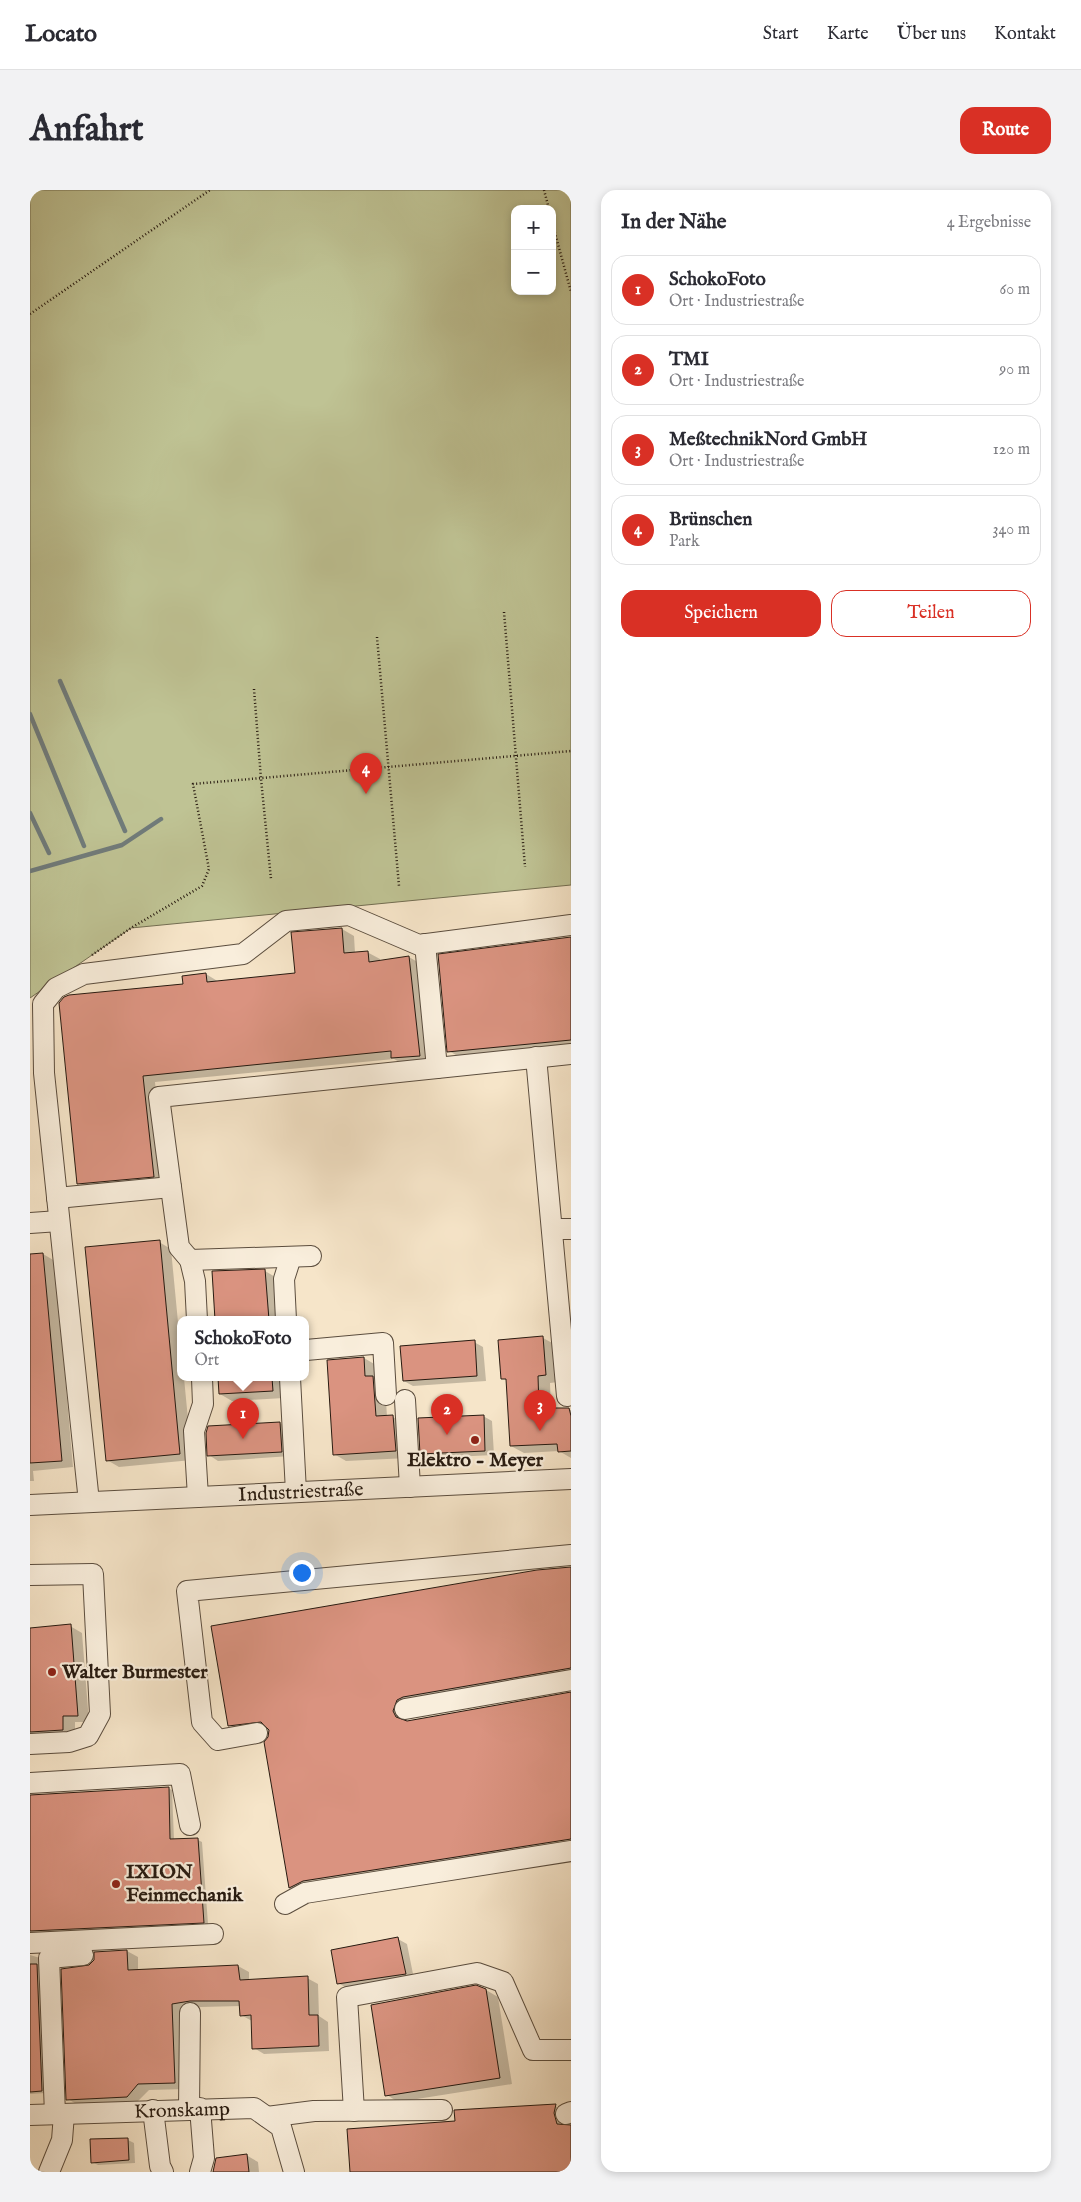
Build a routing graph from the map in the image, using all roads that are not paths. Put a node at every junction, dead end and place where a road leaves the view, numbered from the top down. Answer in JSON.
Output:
{"nodes":[{"id":1,"x":571,"y":925,"type":"edge"},
{"id":2,"x":425,"y":944,"type":"junction"},
{"id":3,"x":571,"y":1054,"type":"edge"},
{"id":4,"x":536,"y":1057,"type":"junction"},
{"id":5,"x":437,"y":1068,"type":"junction"},
{"id":6,"x":171,"y":1187,"type":"junction"},
{"id":7,"x":57,"y":1198,"type":"junction"},
{"id":8,"x":59,"y":1221,"type":"junction"},
{"id":9,"x":30,"y":1223,"type":"edge"},
{"id":10,"x":561,"y":1229,"type":"edge"},
{"id":11,"x":190,"y":1260,"type":"junction"},
{"id":12,"x":198,"y":1316,"type":"edge"},
{"id":13,"x":286,"y":1316,"type":"edge"},
{"id":14,"x":309,"y":1350,"type":"edge"},
{"id":15,"x":202,"y":1381,"type":"edge"},
{"id":16,"x":290,"y":1381,"type":"edge"},
{"id":17,"x":567,"y":1396,"type":"dead end"},
{"id":18,"x":571,"y":1480,"type":"edge"},
{"id":19,"x":410,"y":1487,"type":"junction"},
{"id":20,"x":296,"y":1492,"type":"junction"},
{"id":21,"x":198,"y":1497,"type":"junction"},
{"id":22,"x":89,"y":1502,"type":"junction"},
{"id":23,"x":30,"y":1505,"type":"edge"},
{"id":24,"x":571,"y":1555,"type":"edge"},
{"id":25,"x":30,"y":1575,"type":"edge"},
{"id":26,"x":571,"y":1680,"type":"edge"},
{"id":27,"x":405,"y":1709,"type":"dead end"},
{"id":28,"x":257,"y":1733,"type":"dead end"},
{"id":29,"x":30,"y":1744,"type":"edge"},
{"id":30,"x":30,"y":1783,"type":"edge"},
{"id":31,"x":190,"y":1824,"type":"dead end"},
{"id":32,"x":571,"y":1851,"type":"edge"},
{"id":33,"x":286,"y":1904,"type":"dead end"},
{"id":34,"x":213,"y":1934,"type":"dead end"},
{"id":35,"x":30,"y":1943,"type":"edge"},
{"id":36,"x":83,"y":1956,"type":"dead end"},
{"id":37,"x":190,"y":2013,"type":"dead end"},
{"id":38,"x":571,"y":2050,"type":"edge"},
{"id":39,"x":195,"y":2108,"type":"junction"},
{"id":40,"x":153,"y":2110,"type":"junction"},
{"id":41,"x":442,"y":2110,"type":"dead end"},
{"id":42,"x":354,"y":2111,"type":"junction"},
{"id":43,"x":59,"y":2114,"type":"junction"},
{"id":44,"x":30,"y":2116,"type":"edge"},
{"id":45,"x":267,"y":2117,"type":"junction"},
{"id":46,"x":49,"y":2172,"type":"edge"},
{"id":47,"x":163,"y":2172,"type":"edge"},
{"id":48,"x":200,"y":2172,"type":"edge"},
{"id":49,"x":294,"y":2172,"type":"edge"}],
"edges":[{"from":1,"to":2,"type":"street"},
{"from":2,"to":5,"type":"street"},
{"from":2,"to":7,"type":"street"},
{"from":3,"to":4,"type":"street"},
{"from":4,"to":5,"type":"street"},
{"from":4,"to":10,"type":"street"},
{"from":5,"to":6,"type":"street"},
{"from":6,"to":7,"type":"street"},
{"from":6,"to":11,"type":"street"},
{"from":7,"to":8,"type":"street"},
{"from":8,"to":9,"type":"street"},
{"from":8,"to":22,"type":"street"},
{"from":10,"to":17,"type":"street"},
{"from":11,"to":12,"type":"street"},
{"from":11,"to":13,"type":"street"},
{"from":14,"to":19,"type":"street"},
{"from":15,"to":21,"type":"street"},
{"from":16,"to":20,"type":"street"},
{"from":18,"to":19,"type":"street","name":"Industriestraße"},
{"from":19,"to":20,"type":"street","name":"Industriestraße"},
{"from":20,"to":21,"type":"street","name":"Industriestraße"},
{"from":21,"to":22,"type":"street","name":"Industriestraße"},
{"from":22,"to":23,"type":"street","name":"Industriestraße"},
{"from":24,"to":28,"type":"street"},
{"from":25,"to":29,"type":"street"},
{"from":26,"to":27,"type":"street"},
{"from":30,"to":31,"type":"street"},
{"from":32,"to":33,"type":"street"},
{"from":34,"to":35,"type":"street"},
{"from":36,"to":43,"type":"street"},
{"from":37,"to":39,"type":"street"},
{"from":38,"to":42,"type":"street"},
{"from":39,"to":40,"type":"street","name":"Kronskamp"},
{"from":39,"to":45,"type":"street","name":"Kronskamp"},
{"from":39,"to":48,"type":"street"},
{"from":40,"to":43,"type":"street","name":"Kronskamp"},
{"from":40,"to":47,"type":"street"},
{"from":41,"to":42,"type":"street"},
{"from":42,"to":45,"type":"street"},
{"from":43,"to":44,"type":"street","name":"Kronskamp"},
{"from":43,"to":46,"type":"street"},
{"from":45,"to":49,"type":"street","name":"Kronskamp"}]}
